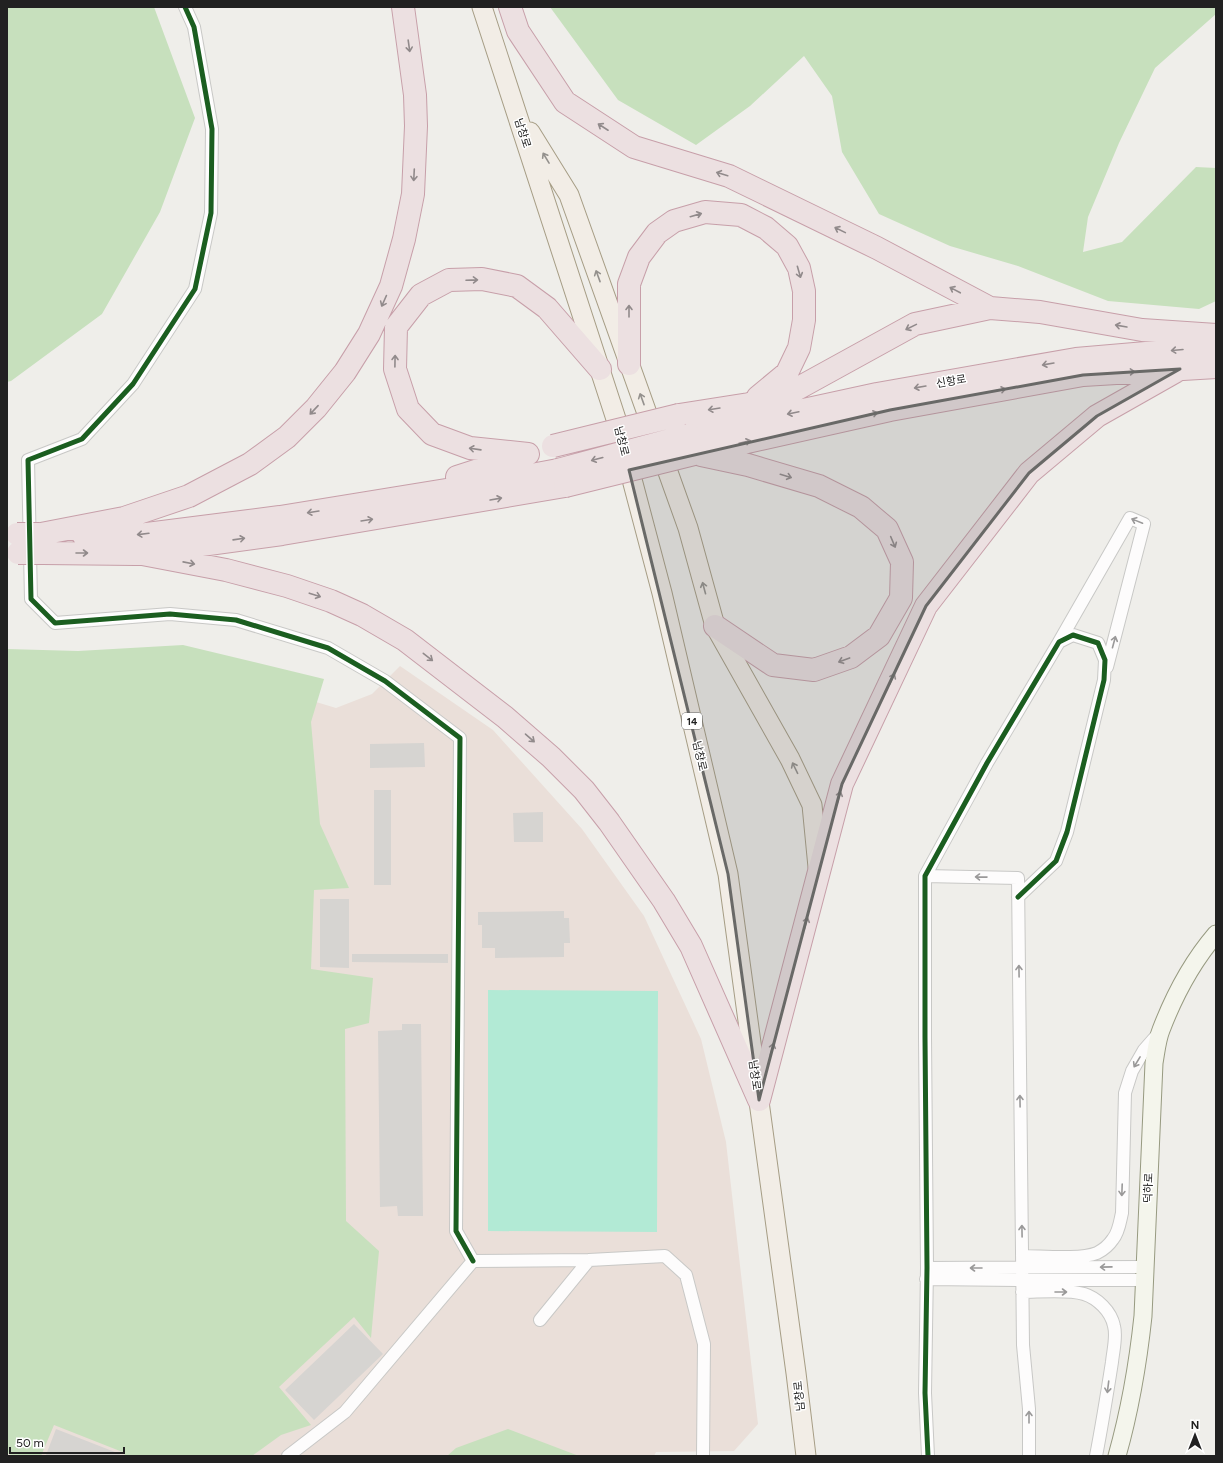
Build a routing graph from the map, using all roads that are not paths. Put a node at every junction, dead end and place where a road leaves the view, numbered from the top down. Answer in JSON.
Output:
{"nodes":[{"id":1,"x":185,"y":7,"type":"edge"},
{"id":2,"x":403,"y":7,"type":"edge"},
{"id":3,"x":482,"y":7,"type":"edge"},
{"id":4,"x":510,"y":7,"type":"edge"},
{"id":5,"x":513,"y":103,"type":"junction"},
{"id":6,"x":990,"y":308,"type":"junction"},
{"id":7,"x":1216,"y":335,"type":"edge"},
{"id":8,"x":1216,"y":347,"type":"edge"},
{"id":9,"x":629,"y":364,"type":"junction"},
{"id":10,"x":1216,"y":367,"type":"edge"},
{"id":11,"x":600,"y":369,"type":"junction"},
{"id":12,"x":1180,"y":369,"type":"junction"},
{"id":13,"x":749,"y":404,"type":"junction"},
{"id":14,"x":691,"y":444,"type":"junction"},
{"id":15,"x":528,"y":454,"type":"junction"},
{"id":16,"x":562,"y":478,"type":"junction"},
{"id":17,"x":388,"y":499,"type":"junction"},
{"id":18,"x":41,"y":540,"type":"junction"},
{"id":19,"x":12,"y":543,"type":"edge"},
{"id":20,"x":137,"y":553,"type":"junction"},
{"id":21,"x":715,"y":626,"type":"junction"},
{"id":22,"x":1059,"y":642,"type":"junction"},
{"id":23,"x":1104,"y":680,"type":"junction"},
{"id":24,"x":819,"y":873,"type":"junction"},
{"id":25,"x":925,"y":876,"type":"junction"},
{"id":26,"x":1018,"y":897,"type":"junction"},
{"id":27,"x":1216,"y":934,"type":"edge"},
{"id":28,"x":1160,"y":1031,"type":"junction"},
{"id":29,"x":759,"y":1100,"type":"junction"},
{"id":30,"x":589,"y":1260,"type":"junction"},
{"id":31,"x":473,"y":1261,"type":"junction"},
{"id":32,"x":1022,"y":1262,"type":"junction"},
{"id":33,"x":926,"y":1273,"type":"junction"},
{"id":34,"x":1144,"y":1273,"type":"junction"},
{"id":35,"x":1022,"y":1286,"type":"junction"},
{"id":36,"x":540,"y":1320,"type":"dead end"},
{"id":37,"x":288,"y":1456,"type":"edge"},
{"id":38,"x":703,"y":1456,"type":"edge"},
{"id":39,"x":806,"y":1456,"type":"edge"},
{"id":40,"x":928,"y":1456,"type":"edge"},
{"id":41,"x":1029,"y":1456,"type":"edge"},
{"id":42,"x":1096,"y":1456,"type":"edge"},
{"id":43,"x":1118,"y":1456,"type":"edge"}],
"edges":[{"from":1,"to":31,"type":"street"},
{"from":2,"to":18,"type":"highway","one_way":true},
{"from":3,"to":5,"type":"main road","name":"남창로","number":"14"},
{"from":6,"to":4,"type":"highway","one_way":true},
{"from":9,"to":5,"type":"main road","one_way":true},
{"from":5,"to":11,"type":"main road","name":"남창로","number":"14"},
{"from":7,"to":6,"type":"highway","one_way":true},
{"from":6,"to":13,"type":"highway","one_way":true},
{"from":8,"to":14,"type":"highway","name":"신항로","one_way":true},
{"from":9,"to":13,"type":"highway","one_way":true},
{"from":21,"to":9,"type":"main road","one_way":true},
{"from":10,"to":12,"type":"highway","name":"신항로"},
{"from":15,"to":11,"type":"highway","one_way":true},
{"from":11,"to":29,"type":"main road","name":"남창로","number":"14"},
{"from":14,"to":12,"type":"highway","name":"신항로","one_way":true},
{"from":24,"to":12,"type":"highway","one_way":true},
{"from":13,"to":15,"type":"highway","one_way":true,"bridge":true},
{"from":14,"to":16,"type":"highway","bridge":true},
{"from":14,"to":21,"type":"highway","one_way":true},
{"from":15,"to":17,"type":"highway"},
{"from":16,"to":17,"type":"highway"},
{"from":20,"to":16,"type":"highway","one_way":true},
{"from":17,"to":18,"type":"highway","one_way":true},
{"from":18,"to":19,"type":"highway","bridge":true},
{"from":18,"to":20,"type":"highway","one_way":true},
{"from":20,"to":29,"type":"highway","one_way":true},
{"from":24,"to":21,"type":"main road","one_way":true},
{"from":22,"to":23,"type":"street"},
{"from":23,"to":22,"type":"street","one_way":true},
{"from":22,"to":25,"type":"street"},
{"from":23,"to":26,"type":"street"},
{"from":29,"to":24,"type":"highway","one_way":true},
{"from":26,"to":25,"type":"street","one_way":true},
{"from":25,"to":33,"type":"street"},
{"from":32,"to":26,"type":"street","one_way":true},
{"from":27,"to":28,"type":"main road","name":"덕하로"},
{"from":28,"to":32,"type":"street","one_way":true},
{"from":28,"to":34,"type":"main road","name":"덕하로"},
{"from":29,"to":39,"type":"main road","name":"남창로","number":"14"},
{"from":30,"to":31,"type":"street"},
{"from":30,"to":36,"type":"street"},
{"from":30,"to":38,"type":"street"},
{"from":31,"to":37,"type":"street"},
{"from":32,"to":33,"type":"street","one_way":true},
{"from":34,"to":32,"type":"street","one_way":true},
{"from":32,"to":35,"type":"street"},
{"from":33,"to":35,"type":"street"},
{"from":33,"to":40,"type":"street"},
{"from":34,"to":35,"type":"street"},
{"from":34,"to":43,"type":"main road","name":"덕하로"},
{"from":41,"to":35,"type":"street","one_way":true},
{"from":35,"to":42,"type":"street","one_way":true}]}
